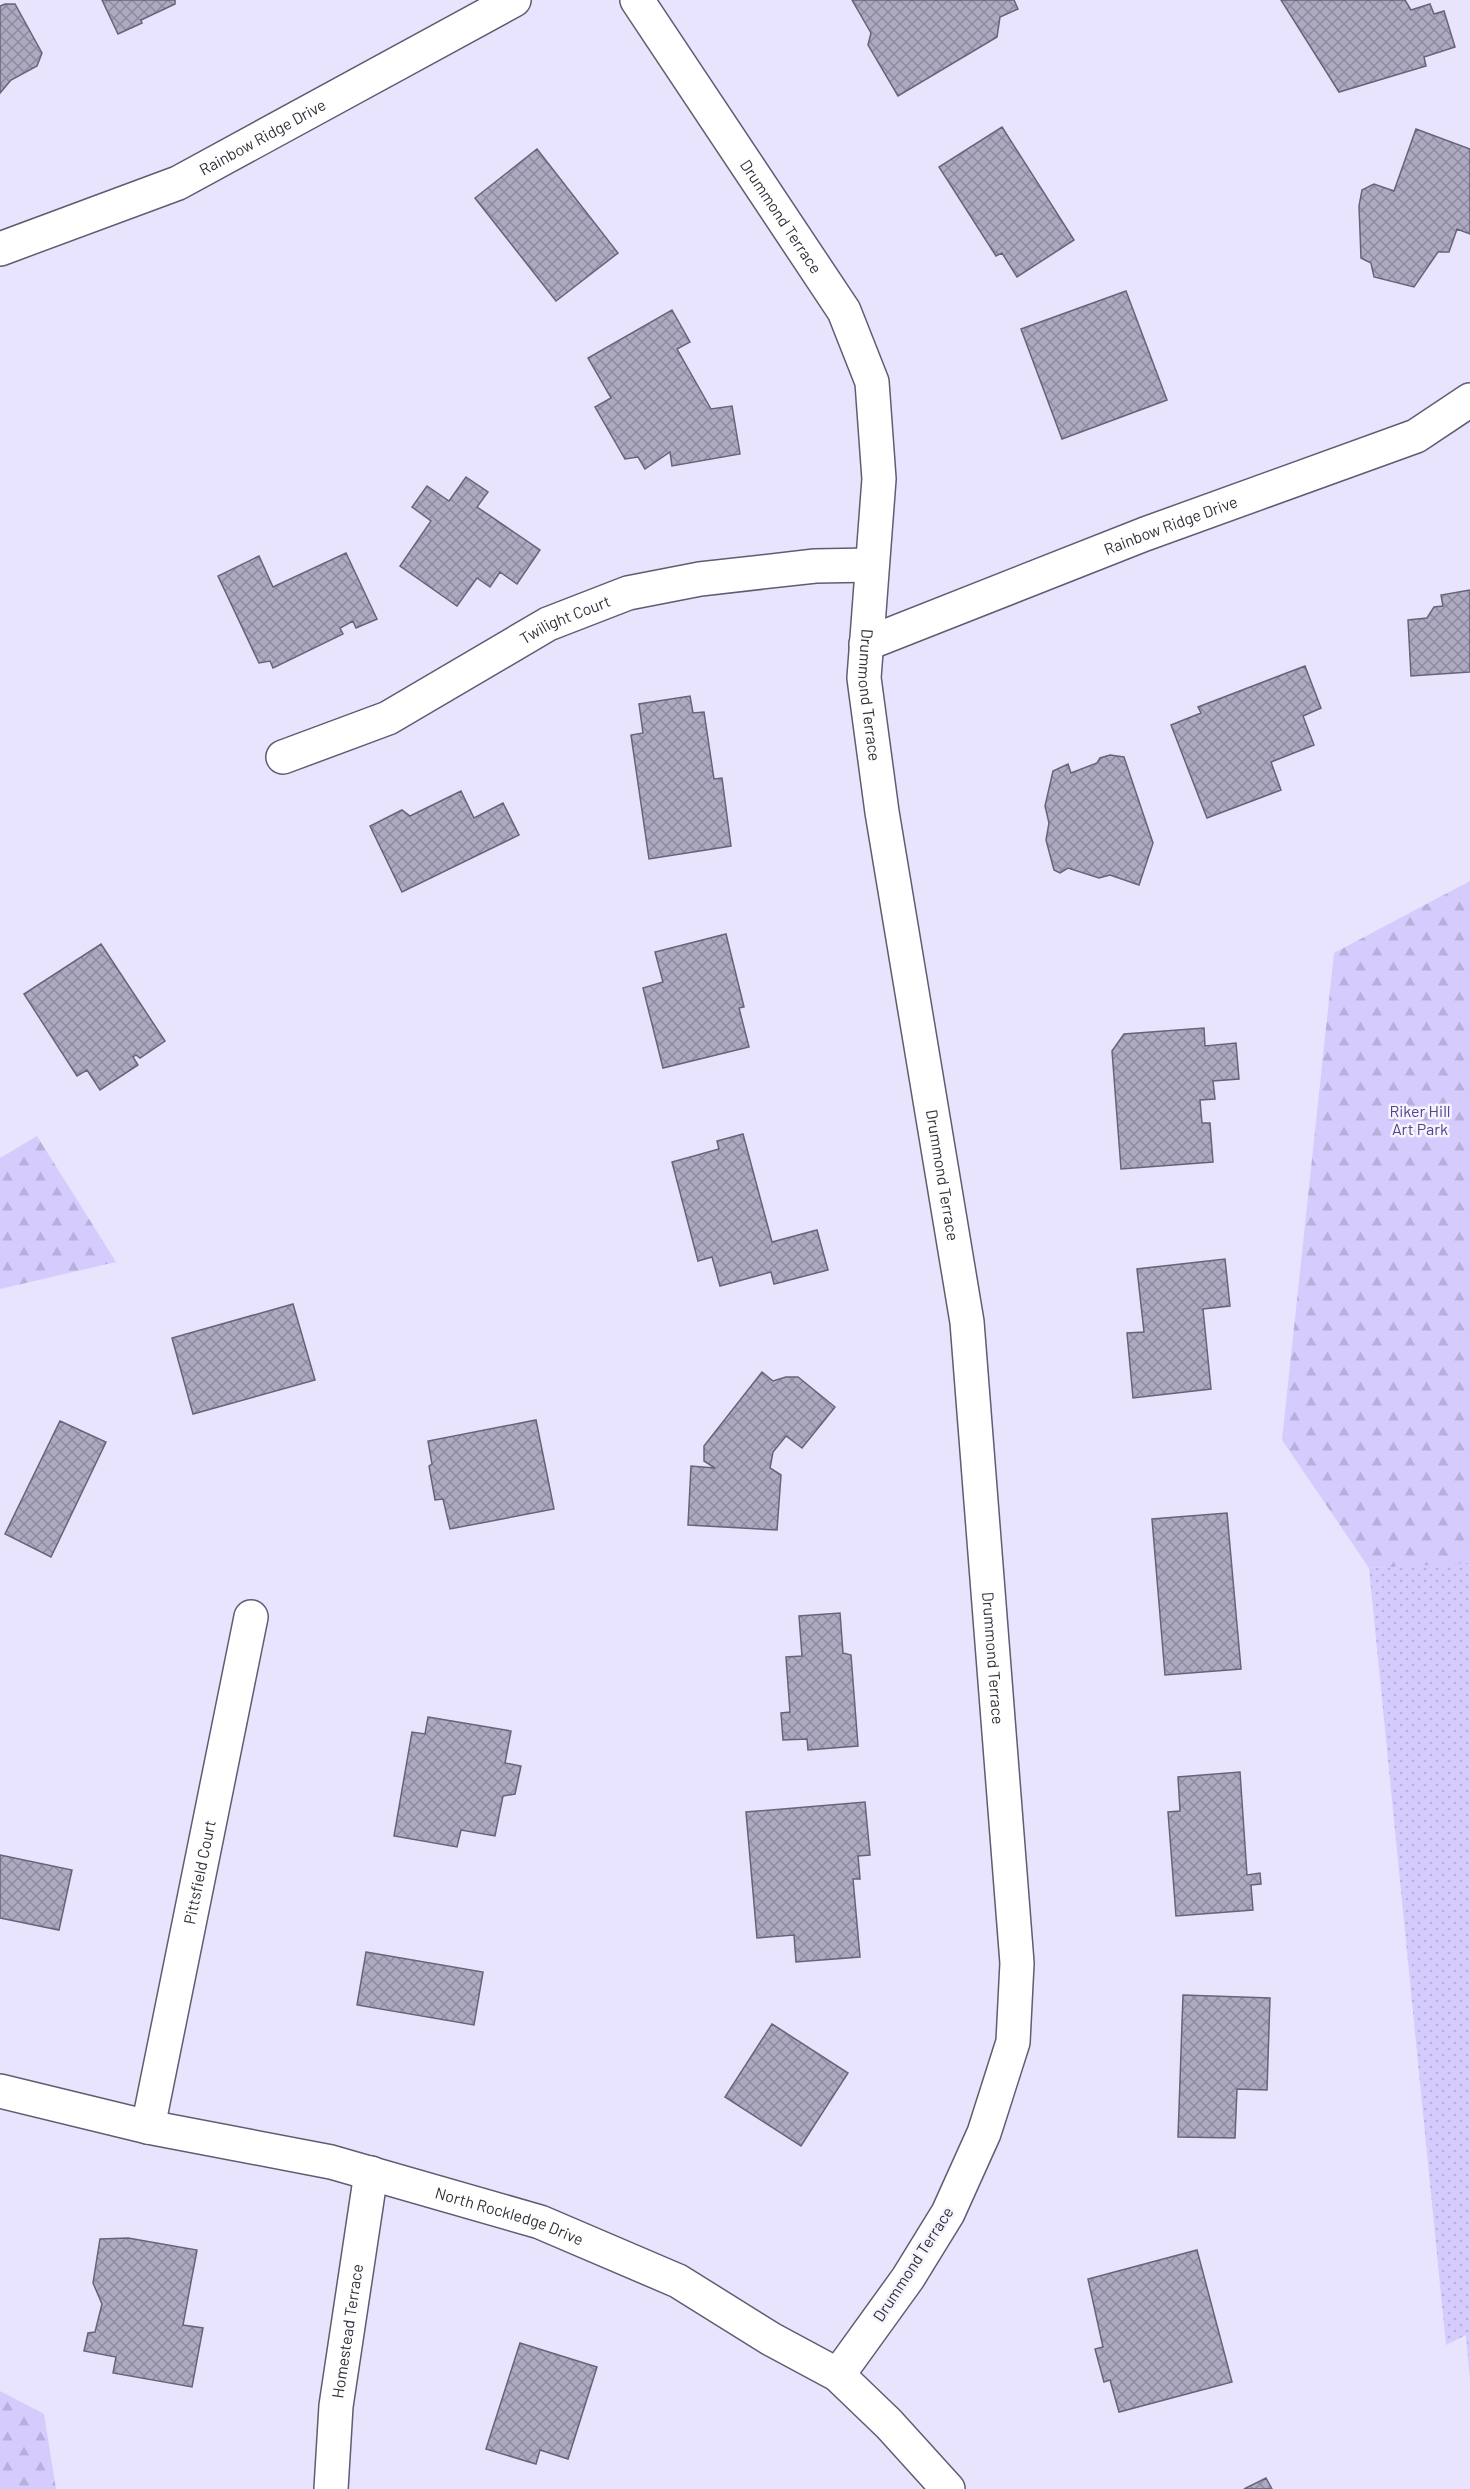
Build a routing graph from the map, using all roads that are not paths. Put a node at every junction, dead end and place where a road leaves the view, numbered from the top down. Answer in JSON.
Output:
{"nodes":[{"id":1,"x":514,"y":0,"type":"edge"},
{"id":2,"x":637,"y":0,"type":"edge"},
{"id":3,"x":0,"y":249,"type":"edge"},
{"id":4,"x":1470,"y":400,"type":"edge"},
{"id":5,"x":872,"y":565,"type":"junction"},
{"id":6,"x":866,"y":644,"type":"junction"},
{"id":7,"x":283,"y":757,"type":"dead end"},
{"id":8,"x":251,"y":1617,"type":"dead end"},
{"id":9,"x":0,"y":2091,"type":"edge"},
{"id":10,"x":148,"y":2127,"type":"junction"},
{"id":11,"x":371,"y":2173,"type":"junction"},
{"id":12,"x":838,"y":2375,"type":"junction"},
{"id":13,"x":331,"y":2489,"type":"edge"},
{"id":14,"x":948,"y":2489,"type":"edge"}],
"edges":[{"from":1,"to":3,"type":"street","name":"Rainbow Ridge Drive"},
{"from":2,"to":5,"type":"street","name":"Drummond Terrace"},
{"from":4,"to":6,"type":"street","name":"Rainbow Ridge Drive"},
{"from":5,"to":6,"type":"street","name":"Drummond Terrace"},
{"from":5,"to":7,"type":"street","name":"Twilight Court"},
{"from":6,"to":12,"type":"street","name":"Drummond Terrace"},
{"from":8,"to":10,"type":"street","name":"Pittsfield Court"},
{"from":9,"to":10,"type":"street","name":"North Rockledge Drive"},
{"from":10,"to":11,"type":"street","name":"North Rockledge Drive"},
{"from":11,"to":12,"type":"street","name":"North Rockledge Drive"},
{"from":11,"to":13,"type":"street","name":"Homestead Terrace"},
{"from":12,"to":14,"type":"street","name":"North Rockledge Drive"}]}
